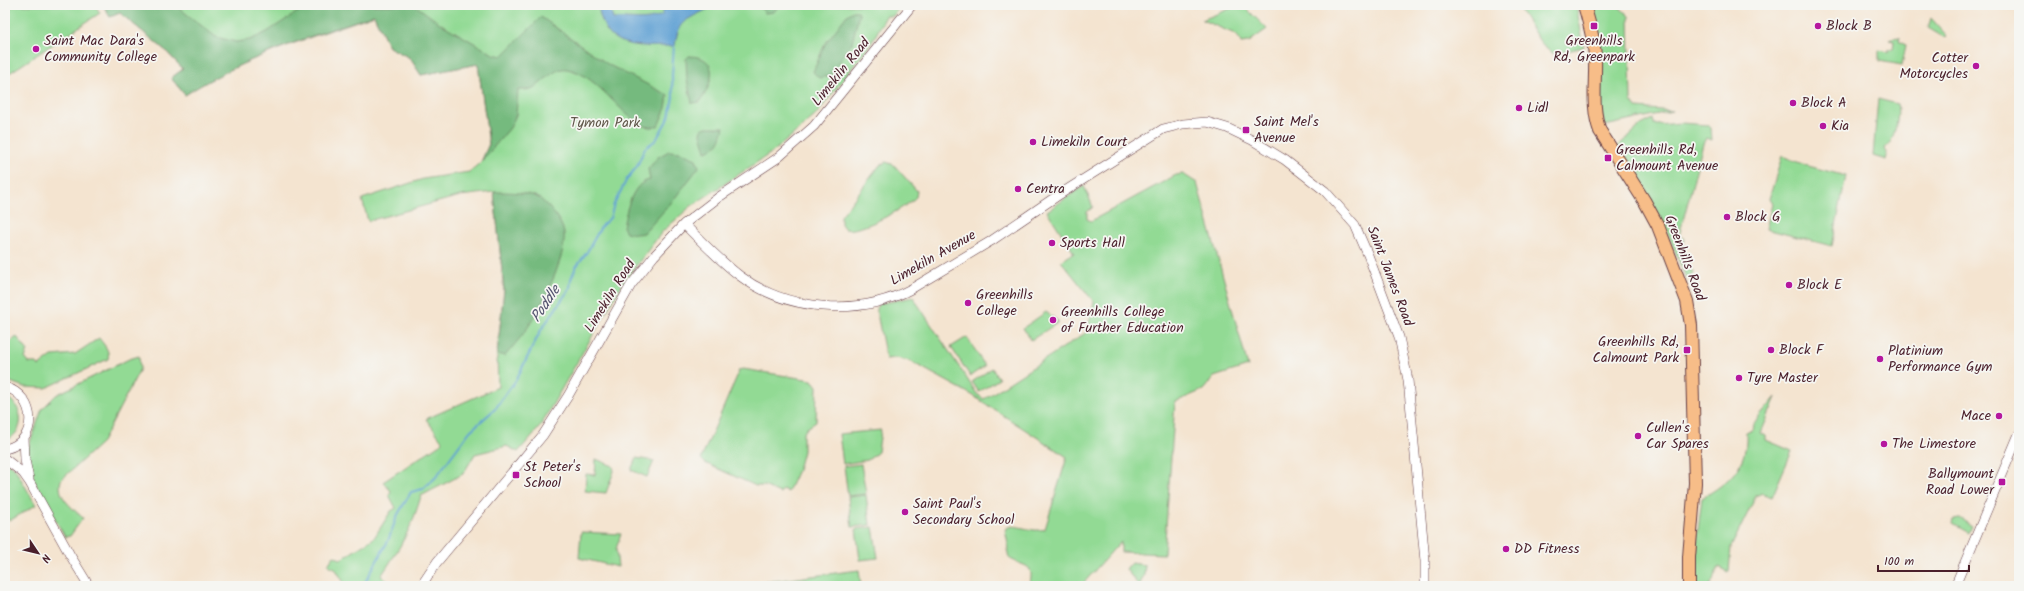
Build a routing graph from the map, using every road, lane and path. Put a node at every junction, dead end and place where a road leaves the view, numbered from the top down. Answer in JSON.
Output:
{"nodes":[{"id":1,"x":912,"y":5,"type":"edge"},
{"id":2,"x":1584,"y":5,"type":"edge"},
{"id":3,"x":1080,"y":181,"type":"joint"},
{"id":4,"x":684,"y":224,"type":"junction"},
{"id":5,"x":5,"y":388,"type":"edge"},
{"id":6,"x":2019,"y":434,"type":"edge"},
{"id":7,"x":24,"y":437,"type":"junction"},
{"id":8,"x":5,"y":449,"type":"edge"},
{"id":9,"x":5,"y":459,"type":"edge"},
{"id":10,"x":30,"y":483,"type":"junction"},
{"id":11,"x":89,"y":586,"type":"edge"},
{"id":12,"x":421,"y":586,"type":"edge"},
{"id":13,"x":1425,"y":586,"type":"edge"},
{"id":14,"x":1689,"y":586,"type":"edge"},
{"id":15,"x":1955,"y":586,"type":"edge"}],
"edges":[{"from":1,"to":4,"type":"street","name":"Limekiln Road"},
{"from":2,"to":14,"type":"main road","name":"Greenhills Road"},
{"from":3,"to":4,"type":"street","name":"Limekiln Avenue"},
{"from":3,"to":13,"type":"street","name":"Saint James Road"},
{"from":4,"to":12,"type":"street","name":"Limekiln Road"},
{"from":5,"to":7,"type":"street"},
{"from":6,"to":15,"type":"street"},
{"from":7,"to":8,"type":"street"},
{"from":7,"to":10,"type":"street"},
{"from":9,"to":10,"type":"street"},
{"from":10,"to":11,"type":"street"}]}
